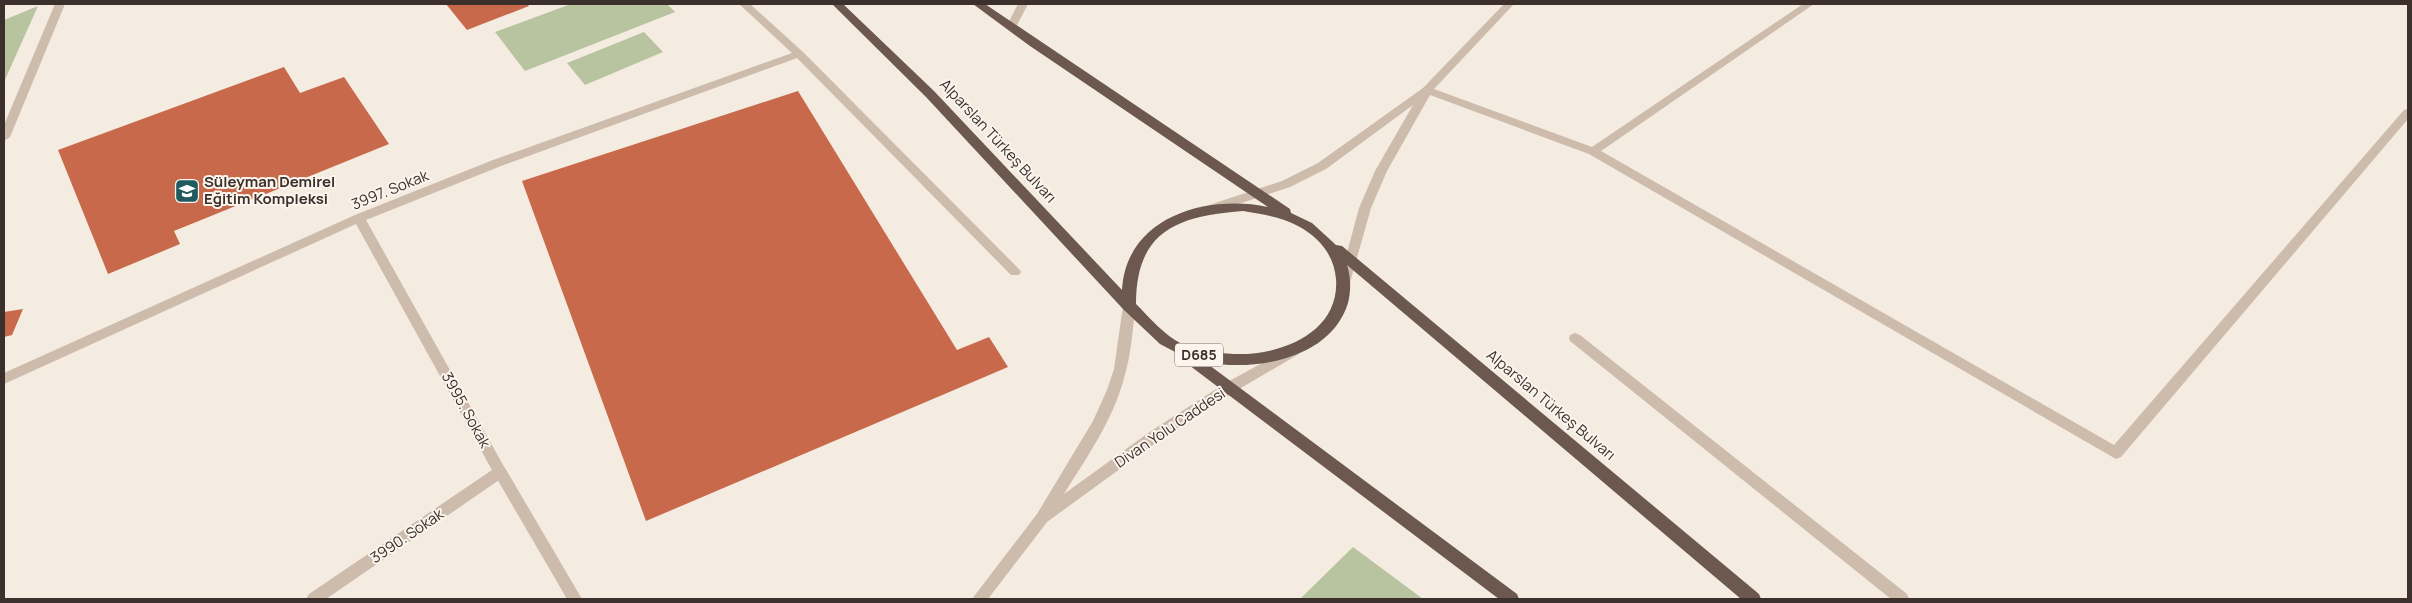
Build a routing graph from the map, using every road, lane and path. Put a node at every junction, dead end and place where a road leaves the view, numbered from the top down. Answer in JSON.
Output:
{"nodes":[{"id":1,"x":60,"y":4,"type":"edge"},
{"id":2,"x":744,"y":4,"type":"edge"},
{"id":3,"x":838,"y":4,"type":"edge"},
{"id":4,"x":978,"y":4,"type":"edge"},
{"id":5,"x":1023,"y":4,"type":"edge"},
{"id":6,"x":1509,"y":4,"type":"edge"},
{"id":7,"x":1809,"y":4,"type":"edge"},
{"id":8,"x":1011,"y":28,"type":"junction"},
{"id":9,"x":799,"y":54,"type":"junction"},
{"id":10,"x":1427,"y":90,"type":"junction"},
{"id":11,"x":2408,"y":112,"type":"edge"},
{"id":12,"x":4,"y":137,"type":"edge"},
{"id":13,"x":1593,"y":151,"type":"junction"},
{"id":14,"x":1258,"y":193,"type":"junction"},
{"id":15,"x":1210,"y":209,"type":"junction"},
{"id":16,"x":359,"y":218,"type":"junction"},
{"id":17,"x":1302,"y":223,"type":"junction"},
{"id":18,"x":1325,"y":239,"type":"junction"},
{"id":19,"x":1350,"y":260,"type":"junction"},
{"id":20,"x":1016,"y":272,"type":"dead end"},
{"id":21,"x":1345,"y":283,"type":"junction"},
{"id":22,"x":1129,"y":306,"type":"junction"},
{"id":23,"x":1575,"y":338,"type":"dead end"},
{"id":24,"x":1172,"y":344,"type":"junction"},
{"id":25,"x":1303,"y":346,"type":"junction"},
{"id":26,"x":4,"y":379,"type":"edge"},
{"id":27,"x":1230,"y":388,"type":"junction"},
{"id":28,"x":500,"y":472,"type":"junction"},
{"id":29,"x":1042,"y":518,"type":"junction"},
{"id":30,"x":314,"y":599,"type":"edge"},
{"id":31,"x":576,"y":599,"type":"edge"},
{"id":32,"x":979,"y":599,"type":"edge"},
{"id":33,"x":1511,"y":599,"type":"edge"},
{"id":34,"x":1753,"y":599,"type":"edge"},
{"id":35,"x":1902,"y":599,"type":"edge"}],
"edges":[{"from":1,"to":12,"type":"street"},
{"from":2,"to":9,"type":"street"},
{"from":3,"to":22,"type":"highway","name":"Alparslan Türkeş Bulvarı","number":"D685"},
{"from":4,"to":8,"type":"highway","number":"D685"},
{"from":5,"to":8,"type":"street"},
{"from":6,"to":10,"type":"street"},
{"from":7,"to":13,"type":"street"},
{"from":8,"to":14,"type":"highway","number":"D685"},
{"from":9,"to":16,"type":"street","name":"3997. Sokak"},
{"from":9,"to":20,"type":"street"},
{"from":10,"to":13,"type":"street"},
{"from":10,"to":14,"type":"street"},
{"from":10,"to":19,"type":"street"},
{"from":11,"to":13,"type":"street"},
{"from":14,"to":15,"type":"street"},
{"from":14,"to":17,"type":"highway","number":"D685"},
{"from":15,"to":17,"type":"highway","number":"D685"},
{"from":15,"to":22,"type":"highway","number":"D685"},
{"from":16,"to":26,"type":"street","name":"3997. Sokak"},
{"from":16,"to":28,"type":"street","name":"3995. Sokak"},
{"from":17,"to":18,"type":"highway","number":"D685"},
{"from":18,"to":19,"type":"highway","name":"Alparslan Türkeş Bulvarı","number":"D685"},
{"from":18,"to":21,"type":"highway","number":"D685"},
{"from":19,"to":21,"type":"street"},
{"from":19,"to":34,"type":"highway","name":"Alparslan Türkeş Bulvarı","number":"D685"},
{"from":21,"to":25,"type":"highway","number":"D685"},
{"from":22,"to":24,"type":"highway","number":"D685"},
{"from":22,"to":29,"type":"street","name":"Divan Yolu Caddesi"},
{"from":23,"to":35,"type":"street"},
{"from":24,"to":25,"type":"highway","number":"D685"},
{"from":24,"to":27,"type":"highway","number":"D685"},
{"from":25,"to":27,"type":"street","name":"Divan Yolu Caddesi"},
{"from":27,"to":29,"type":"street","name":"Divan Yolu Caddesi"},
{"from":27,"to":33,"type":"highway","number":"D685"},
{"from":28,"to":30,"type":"street","name":"3990. Sokak"},
{"from":28,"to":31,"type":"street","name":"3995. Sokak"},
{"from":29,"to":32,"type":"street","name":"Divan Yolu Caddesi"}]}
